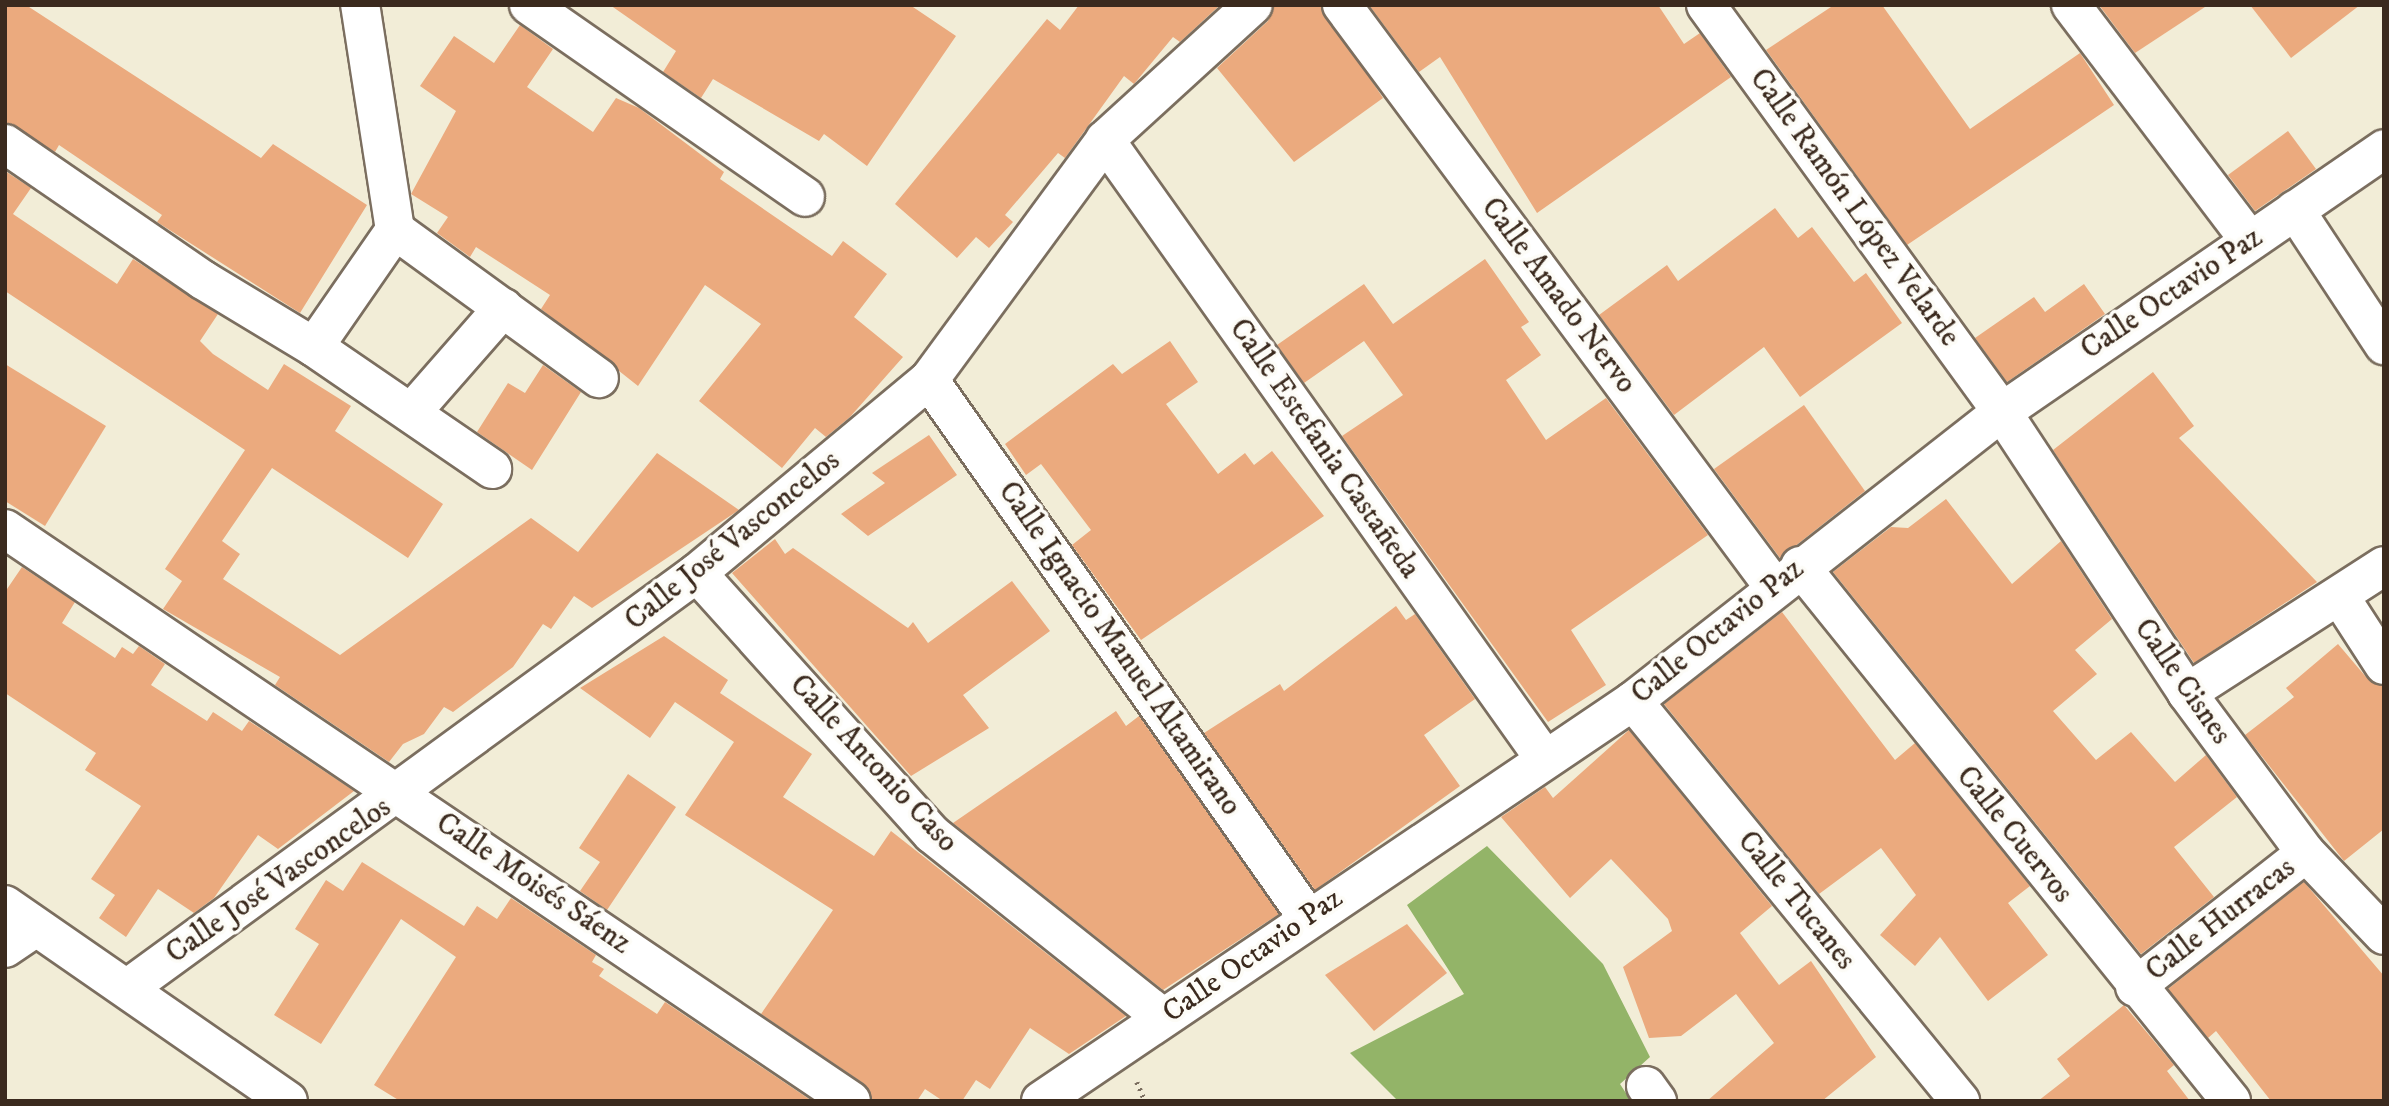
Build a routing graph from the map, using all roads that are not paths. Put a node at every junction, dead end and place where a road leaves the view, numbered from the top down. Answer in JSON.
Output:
{"nodes":[{"id":1,"x":360,"y":5,"type":"edge"},
{"id":2,"x":529,"y":5,"type":"edge"},
{"id":3,"x":1253,"y":5,"type":"edge"},
{"id":4,"x":1342,"y":5,"type":"edge"},
{"id":5,"x":1706,"y":5,"type":"edge"},
{"id":6,"x":2071,"y":5,"type":"edge"},
{"id":7,"x":1105,"y":140,"type":"junction"},
{"id":8,"x":5,"y":144,"type":"edge"},
{"id":9,"x":2384,"y":149,"type":"edge"},
{"id":10,"x":805,"y":197,"type":"dead end"},
{"id":11,"x":2295,"y":210,"type":"junction"},
{"id":12,"x":395,"y":230,"type":"junction"},
{"id":13,"x":2250,"y":241,"type":"junction"},
{"id":14,"x":503,"y":308,"type":"junction"},
{"id":15,"x":2384,"y":345,"type":"edge"},
{"id":16,"x":314,"y":347,"type":"junction"},
{"id":17,"x":599,"y":378,"type":"dead end"},
{"id":18,"x":929,"y":380,"type":"junction"},
{"id":19,"x":2002,"y":412,"type":"junction"},
{"id":20,"x":411,"y":413,"type":"junction"},
{"id":21,"x":492,"y":469,"type":"dead end"},
{"id":22,"x":5,"y":529,"type":"edge"},
{"id":23,"x":2384,"y":566,"type":"edge"},
{"id":24,"x":697,"y":573,"type":"junction"},
{"id":25,"x":1787,"y":577,"type":"junction"},
{"id":26,"x":2340,"y":597,"type":"junction"},
{"id":27,"x":2384,"y":665,"type":"edge"},
{"id":28,"x":2187,"y":694,"type":"junction"},
{"id":29,"x":1633,"y":701,"type":"junction"},
{"id":30,"x":1544,"y":758,"type":"junction"},
{"id":31,"x":402,"y":794,"type":"junction"},
{"id":32,"x":2306,"y":853,"type":"junction"},
{"id":33,"x":1308,"y":918,"type":"junction"},
{"id":34,"x":15,"y":927,"type":"edge"},
{"id":35,"x":2384,"y":934,"type":"edge"},
{"id":36,"x":2136,"y":987,"type":"junction"},
{"id":37,"x":128,"y":988,"type":"junction"},
{"id":38,"x":1163,"y":1018,"type":"junction"},
{"id":39,"x":288,"y":1101,"type":"edge"},
{"id":40,"x":851,"y":1101,"type":"edge"},
{"id":41,"x":1041,"y":1101,"type":"edge"},
{"id":42,"x":1960,"y":1101,"type":"edge"},
{"id":43,"x":2231,"y":1101,"type":"edge"}],
"edges":[{"from":1,"to":12,"type":"street"},
{"from":2,"to":10,"type":"street"},
{"from":3,"to":7,"type":"street","name":"Calle José Vasconcelos"},
{"from":4,"to":25,"type":"street","name":"Calle Amado Nervo"},
{"from":5,"to":19,"type":"street","name":"Calle Ramón López Velarde"},
{"from":6,"to":13,"type":"street"},
{"from":7,"to":18,"type":"street","name":"Calle José Vasconcelos"},
{"from":7,"to":30,"type":"street","name":"Calle Estefania Castañeda"},
{"from":8,"to":16,"type":"street"},
{"from":9,"to":11,"type":"street","name":"Calle Octavio Paz"},
{"from":11,"to":13,"type":"street","name":"Calle Octavio Paz"},
{"from":11,"to":15,"type":"street"},
{"from":12,"to":14,"type":"street"},
{"from":12,"to":16,"type":"street"},
{"from":13,"to":19,"type":"street","name":"Calle Octavio Paz"},
{"from":14,"to":17,"type":"street"},
{"from":14,"to":20,"type":"street"},
{"from":16,"to":20,"type":"street"},
{"from":18,"to":24,"type":"street","name":"Calle José Vasconcelos"},
{"from":18,"to":33,"type":"street","name":"Calle Ignacio Manuel Altamirano"},
{"from":19,"to":25,"type":"street","name":"Calle Octavio Paz"},
{"from":19,"to":28,"type":"street","name":"Calle Cisnes"},
{"from":20,"to":21,"type":"street"},
{"from":22,"to":31,"type":"street","name":"Calle Moisés Sáenz"},
{"from":23,"to":26,"type":"street"},
{"from":24,"to":31,"type":"street","name":"Calle José Vasconcelos"},
{"from":24,"to":38,"type":"street","name":"Calle Antonio Caso"},
{"from":25,"to":29,"type":"street","name":"Calle Octavio Paz"},
{"from":25,"to":36,"type":"street","name":"Calle Cuervos"},
{"from":26,"to":27,"type":"street"},
{"from":26,"to":28,"type":"street"},
{"from":28,"to":32,"type":"street","name":"Calle Cisnes"},
{"from":29,"to":30,"type":"street","name":"Calle Octavio Paz"},
{"from":29,"to":42,"type":"street","name":"Calle Tucanes"},
{"from":30,"to":33,"type":"street","name":"Calle Octavio Paz"},
{"from":31,"to":37,"type":"street","name":"Calle José Vasconcelos"},
{"from":31,"to":40,"type":"street","name":"Calle Moisés Sáenz"},
{"from":32,"to":35,"type":"street","name":"Calle Cisnes"},
{"from":32,"to":36,"type":"street","name":"Calle Hurracas"},
{"from":33,"to":38,"type":"street","name":"Calle Octavio Paz"},
{"from":34,"to":37,"type":"street"},
{"from":36,"to":43,"type":"street","name":"Calle Cuervos"},
{"from":37,"to":39,"type":"street"},
{"from":38,"to":41,"type":"street","name":"Calle Octavio Paz"}]}
